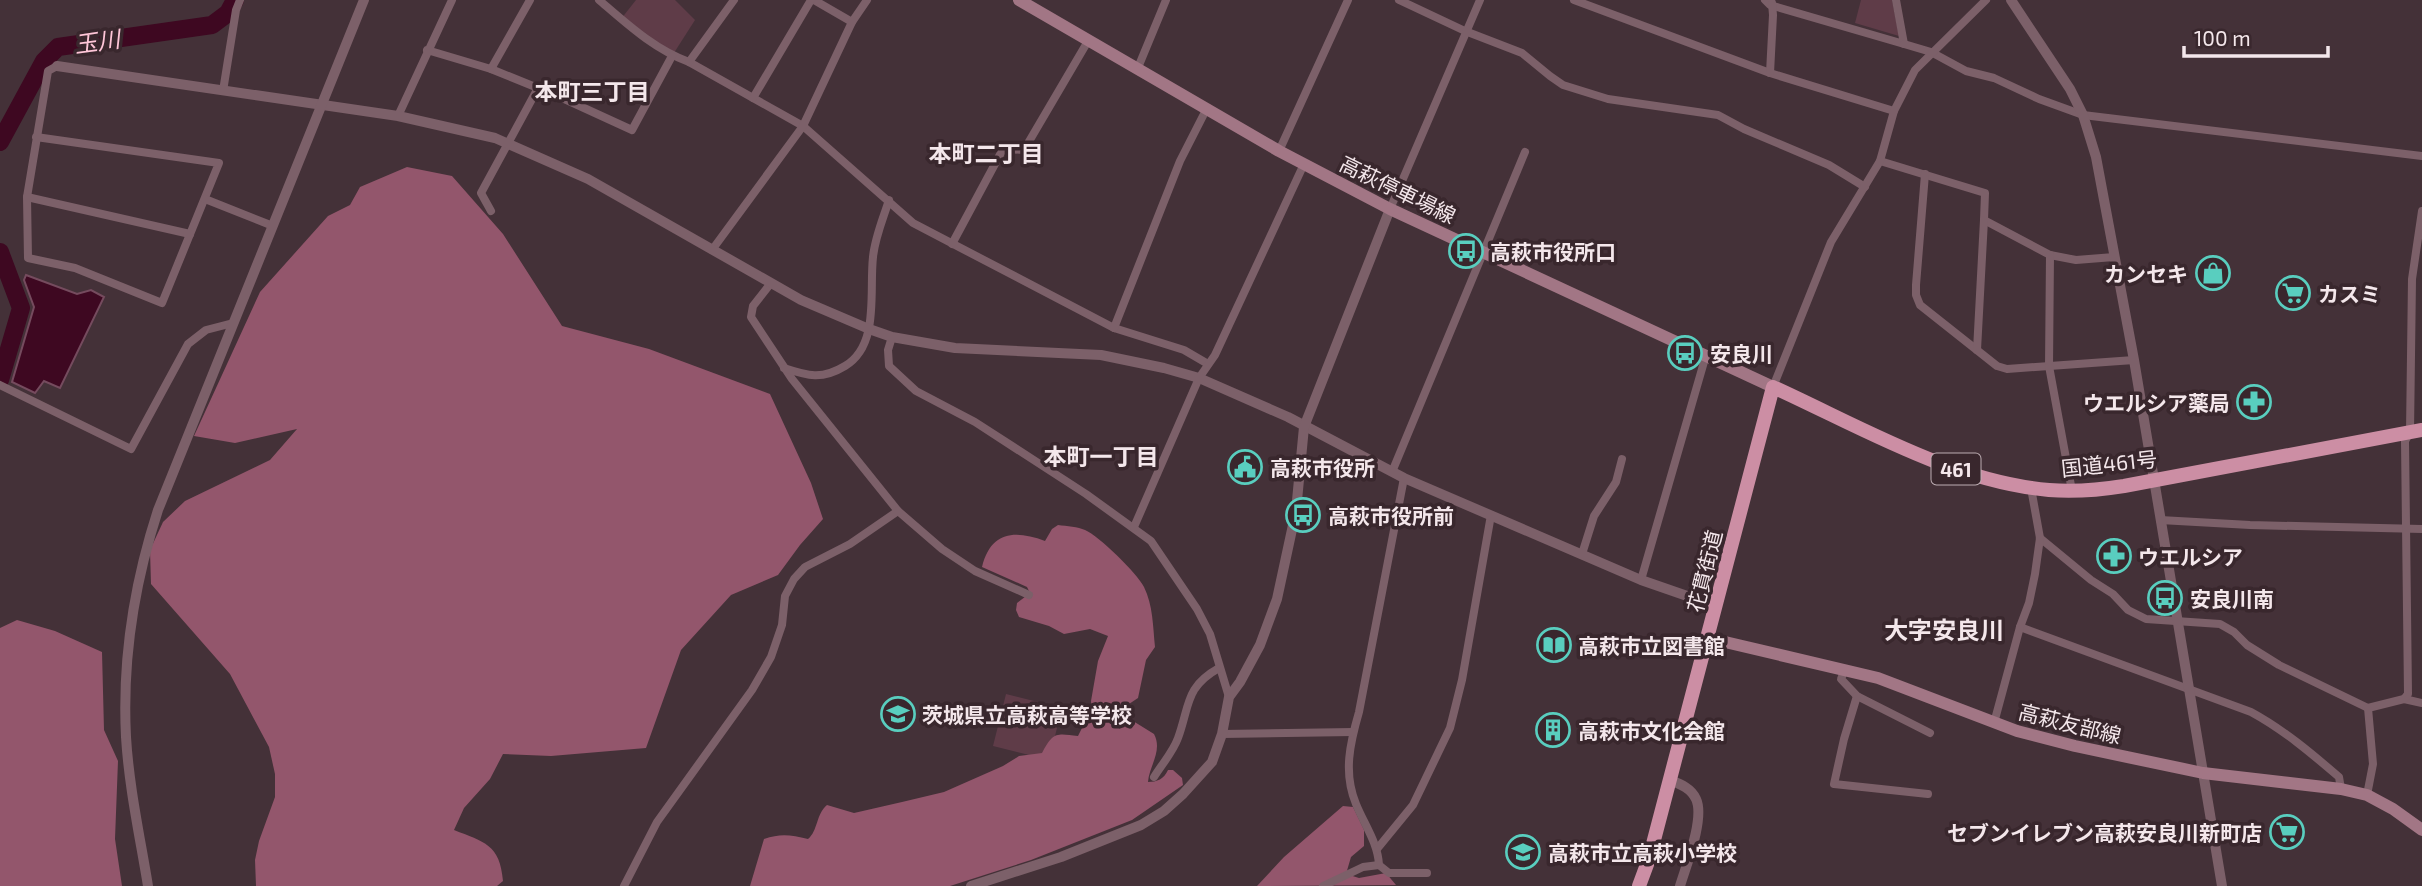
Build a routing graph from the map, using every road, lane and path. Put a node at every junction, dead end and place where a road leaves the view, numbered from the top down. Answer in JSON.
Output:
{"nodes":[{"id":1,"x":240,"y":0,"type":"edge"},
{"id":2,"x":364,"y":0,"type":"edge"},
{"id":3,"x":452,"y":0,"type":"edge"},
{"id":4,"x":530,"y":0,"type":"edge"},
{"id":5,"x":599,"y":0,"type":"edge"},
{"id":6,"x":734,"y":0,"type":"edge"},
{"id":7,"x":812,"y":0,"type":"edge"},
{"id":8,"x":867,"y":0,"type":"edge"},
{"id":9,"x":1019,"y":0,"type":"edge"},
{"id":10,"x":1166,"y":0,"type":"edge"},
{"id":11,"x":1348,"y":0,"type":"edge"},
{"id":12,"x":1399,"y":0,"type":"edge"},
{"id":13,"x":1480,"y":0,"type":"edge"},
{"id":14,"x":1574,"y":0,"type":"edge"},
{"id":15,"x":1896,"y":0,"type":"edge"},
{"id":16,"x":1986,"y":0,"type":"edge"},
{"id":17,"x":2011,"y":0,"type":"edge"},
{"id":18,"x":1769,"y":2,"type":"edge"},
{"id":19,"x":852,"y":22,"type":"junction"},
{"id":20,"x":1465,"y":31,"type":"junction"},
{"id":21,"x":1088,"y":41,"type":"junction"},
{"id":22,"x":1904,"y":44,"type":"junction"},
{"id":23,"x":427,"y":50,"type":"junction"},
{"id":24,"x":1931,"y":52,"type":"junction"},
{"id":25,"x":671,"y":56,"type":"junction"},
{"id":26,"x":689,"y":62,"type":"junction"},
{"id":27,"x":57,"y":66,"type":"joint"},
{"id":28,"x":491,"y":69,"type":"junction"},
{"id":29,"x":1137,"y":70,"type":"junction"},
{"id":30,"x":1770,"y":73,"type":"junction"},
{"id":31,"x":538,"y":88,"type":"junction"},
{"id":32,"x":223,"y":91,"type":"junction"},
{"id":33,"x":753,"y":98,"type":"junction"},
{"id":34,"x":321,"y":105,"type":"junction"},
{"id":35,"x":1206,"y":110,"type":"junction"},
{"id":36,"x":1894,"y":111,"type":"junction"},
{"id":37,"x":2083,"y":115,"type":"junction"},
{"id":38,"x":398,"y":116,"type":"junction"},
{"id":39,"x":803,"y":125,"type":"junction"},
{"id":40,"x":36,"y":137,"type":"junction"},
{"id":41,"x":507,"y":144,"type":"junction"},
{"id":42,"x":1279,"y":151,"type":"junction"},
{"id":43,"x":1525,"y":152,"type":"dead end"},
{"id":44,"x":2422,"y":156,"type":"edge"},
{"id":45,"x":1880,"y":161,"type":"junction"},
{"id":46,"x":1304,"y":164,"type":"junction"},
{"id":47,"x":1926,"y":174,"type":"junction"},
{"id":48,"x":1865,"y":187,"type":"junction"},
{"id":49,"x":27,"y":197,"type":"junction"},
{"id":50,"x":205,"y":199,"type":"junction"},
{"id":51,"x":889,"y":200,"type":"junction"},
{"id":52,"x":1390,"y":209,"type":"junction"},
{"id":53,"x":491,"y":211,"type":"dead end"},
{"id":54,"x":2422,"y":211,"type":"edge"},
{"id":55,"x":1984,"y":220,"type":"junction"},
{"id":56,"x":273,"y":226,"type":"junction"},
{"id":57,"x":190,"y":234,"type":"junction"},
{"id":58,"x":953,"y":244,"type":"junction"},
{"id":59,"x":712,"y":250,"type":"junction"},
{"id":60,"x":1482,"y":250,"type":"junction"},
{"id":61,"x":2050,"y":255,"type":"junction"},
{"id":62,"x":2114,"y":257,"type":"junction"},
{"id":63,"x":771,"y":283,"type":"junction"},
{"id":64,"x":233,"y":323,"type":"junction"},
{"id":65,"x":1114,"y":328,"type":"junction"},
{"id":66,"x":869,"y":329,"type":"junction"},
{"id":67,"x":892,"y":337,"type":"junction"},
{"id":68,"x":1976,"y":350,"type":"junction"},
{"id":69,"x":1706,"y":355,"type":"junction"},
{"id":70,"x":2134,"y":360,"type":"junction"},
{"id":71,"x":1208,"y":364,"type":"junction"},
{"id":72,"x":2049,"y":366,"type":"junction"},
{"id":73,"x":784,"y":368,"type":"junction"},
{"id":74,"x":1199,"y":378,"type":"junction"},
{"id":75,"x":0,"y":385,"type":"edge"},
{"id":76,"x":1773,"y":387,"type":"junction"},
{"id":77,"x":1304,"y":427,"type":"junction"},
{"id":78,"x":2416,"y":431,"type":"edge"},
{"id":79,"x":1622,"y":459,"type":"dead end"},
{"id":80,"x":1392,"y":472,"type":"junction"},
{"id":81,"x":1404,"y":478,"type":"junction"},
{"id":82,"x":2154,"y":481,"type":"junction"},
{"id":83,"x":2031,"y":488,"type":"junction"},
{"id":84,"x":2072,"y":491,"type":"junction"},
{"id":85,"x":898,"y":511,"type":"junction"},
{"id":86,"x":1491,"y":515,"type":"junction"},
{"id":87,"x":2160,"y":520,"type":"junction"},
{"id":88,"x":1134,"y":527,"type":"junction"},
{"id":89,"x":2407,"y":528,"type":"junction"},
{"id":90,"x":2422,"y":530,"type":"edge"},
{"id":91,"x":2040,"y":538,"type":"junction"},
{"id":92,"x":1582,"y":554,"type":"junction"},
{"id":93,"x":1641,"y":580,"type":"junction"},
{"id":94,"x":1029,"y":595,"type":"dead end"},
{"id":95,"x":1716,"y":606,"type":"junction"},
{"id":96,"x":2178,"y":621,"type":"junction"},
{"id":97,"x":2020,"y":627,"type":"junction"},
{"id":98,"x":1708,"y":638,"type":"junction"},
{"id":99,"x":1219,"y":668,"type":"junction"},
{"id":100,"x":1845,"y":669,"type":"junction"},
{"id":101,"x":2190,"y":690,"type":"junction"},
{"id":102,"x":1857,"y":696,"type":"junction"},
{"id":103,"x":1229,"y":697,"type":"junction"},
{"id":104,"x":2404,"y":699,"type":"junction"},
{"id":105,"x":2422,"y":703,"type":"edge"},
{"id":106,"x":2368,"y":708,"type":"junction"},
{"id":107,"x":1994,"y":723,"type":"junction"},
{"id":108,"x":1353,"y":732,"type":"junction"},
{"id":109,"x":1930,"y":733,"type":"dead end"},
{"id":110,"x":1222,"y":734,"type":"junction"},
{"id":111,"x":2203,"y":774,"type":"junction"},
{"id":112,"x":1154,"y":776,"type":"dead end"},
{"id":113,"x":1670,"y":780,"type":"junction"},
{"id":114,"x":2341,"y":789,"type":"junction"},
{"id":115,"x":1928,"y":794,"type":"dead end"},
{"id":116,"x":2367,"y":795,"type":"junction"},
{"id":117,"x":2422,"y":830,"type":"edge"},
{"id":118,"x":1377,"y":849,"type":"junction"},
{"id":119,"x":1379,"y":864,"type":"junction"},
{"id":120,"x":1427,"y":873,"type":"dead end"},
{"id":121,"x":148,"y":886,"type":"edge"},
{"id":122,"x":624,"y":886,"type":"edge"},
{"id":123,"x":971,"y":886,"type":"edge"},
{"id":124,"x":1322,"y":886,"type":"edge"},
{"id":125,"x":1639,"y":886,"type":"edge"},
{"id":126,"x":1680,"y":886,"type":"edge"},
{"id":127,"x":2222,"y":886,"type":"edge"}],
"edges":[{"from":1,"to":32,"type":"street"},
{"from":2,"to":34,"type":"street"},
{"from":3,"to":23,"type":"street"},
{"from":4,"to":28,"type":"street"},
{"from":5,"to":25,"type":"street"},
{"from":6,"to":26,"type":"street"},
{"from":7,"to":19,"type":"street"},
{"from":7,"to":33,"type":"street"},
{"from":8,"to":19,"type":"street"},
{"from":9,"to":21,"type":"main road","name":"高萩停車場線"},
{"from":10,"to":29,"type":"street"},
{"from":11,"to":42,"type":"street"},
{"from":12,"to":20,"type":"street"},
{"from":13,"to":20,"type":"street"},
{"from":14,"to":30,"type":"street"},
{"from":15,"to":22,"type":"street"},
{"from":16,"to":24,"type":"street"},
{"from":17,"to":37,"type":"street"},
{"from":18,"to":22,"type":"street"},
{"from":18,"to":30,"type":"street"},
{"from":19,"to":39,"type":"street"},
{"from":20,"to":48,"type":"street"},
{"from":20,"to":52,"type":"street"},
{"from":21,"to":29,"type":"main road","name":"高萩停車場線"},
{"from":21,"to":58,"type":"street"},
{"from":22,"to":24,"type":"street"},
{"from":23,"to":28,"type":"street"},
{"from":23,"to":38,"type":"street"},
{"from":24,"to":36,"type":"street"},
{"from":24,"to":37,"type":"street"},
{"from":25,"to":26,"type":"street"},
{"from":25,"to":31,"type":"street"},
{"from":26,"to":33,"type":"street"},
{"from":27,"to":32,"type":"street"},
{"from":27,"to":40,"type":"street"},
{"from":28,"to":31,"type":"street"},
{"from":29,"to":35,"type":"main road","name":"高萩停車場線"},
{"from":30,"to":36,"type":"street"},
{"from":31,"to":41,"type":"street"},
{"from":32,"to":34,"type":"street"},
{"from":33,"to":39,"type":"street"},
{"from":34,"to":38,"type":"street"},
{"from":34,"to":56,"type":"street"},
{"from":35,"to":42,"type":"main road","name":"高萩停車場線"},
{"from":35,"to":65,"type":"street"},
{"from":36,"to":45,"type":"street"},
{"from":37,"to":44,"type":"street"},
{"from":37,"to":62,"type":"street"},
{"from":38,"to":41,"type":"street"},
{"from":39,"to":51,"type":"street"},
{"from":39,"to":59,"type":"street"},
{"from":40,"to":49,"type":"street"},
{"from":40,"to":50,"type":"street"},
{"from":41,"to":53,"type":"street"},
{"from":41,"to":59,"type":"street"},
{"from":42,"to":46,"type":"main road","name":"高萩停車場線"},
{"from":43,"to":60,"type":"street"},
{"from":45,"to":47,"type":"street"},
{"from":45,"to":48,"type":"street"},
{"from":46,"to":52,"type":"main road","name":"高萩停車場線"},
{"from":46,"to":71,"type":"street"},
{"from":47,"to":55,"type":"street"},
{"from":47,"to":68,"type":"street"},
{"from":48,"to":76,"type":"street"},
{"from":49,"to":57,"type":"street"},
{"from":49,"to":57,"type":"street"},
{"from":50,"to":56,"type":"street"},
{"from":50,"to":57,"type":"street"},
{"from":51,"to":58,"type":"street"},
{"from":51,"to":66,"type":"street"},
{"from":52,"to":60,"type":"main road","name":"高萩停車場線"},
{"from":52,"to":77,"type":"street"},
{"from":54,"to":78,"type":"street"},
{"from":55,"to":61,"type":"street"},
{"from":55,"to":68,"type":"street"},
{"from":56,"to":64,"type":"street"},
{"from":58,"to":65,"type":"street"},
{"from":59,"to":63,"type":"street"},
{"from":60,"to":69,"type":"main road","name":"高萩停車場線"},
{"from":60,"to":80,"type":"street"},
{"from":61,"to":62,"type":"street"},
{"from":61,"to":72,"type":"street"},
{"from":62,"to":70,"type":"street"},
{"from":63,"to":66,"type":"street"},
{"from":63,"to":73,"type":"street"},
{"from":64,"to":75,"type":"street"},
{"from":64,"to":121,"type":"street"},
{"from":65,"to":71,"type":"street"},
{"from":66,"to":67,"type":"street"},
{"from":66,"to":73,"type":"street"},
{"from":67,"to":74,"type":"street"},
{"from":67,"to":88,"type":"street"},
{"from":68,"to":72,"type":"street"},
{"from":69,"to":76,"type":"main road","name":"高萩停車場線"},
{"from":69,"to":93,"type":"street"},
{"from":70,"to":72,"type":"street"},
{"from":70,"to":82,"type":"street"},
{"from":71,"to":74,"type":"street"},
{"from":72,"to":84,"type":"street"},
{"from":73,"to":85,"type":"street"},
{"from":74,"to":77,"type":"street"},
{"from":74,"to":88,"type":"street"},
{"from":76,"to":83,"type":"highway","name":"国道461号","number":"461"},
{"from":76,"to":95,"type":"highway","name":"花貫街道"},
{"from":77,"to":80,"type":"street"},
{"from":77,"to":103,"type":"street"},
{"from":78,"to":82,"type":"highway","name":"国道461号","number":"461"},
{"from":78,"to":89,"type":"street"},
{"from":79,"to":92,"type":"street"},
{"from":80,"to":81,"type":"street"},
{"from":81,"to":86,"type":"street"},
{"from":81,"to":108,"type":"street"},
{"from":82,"to":84,"type":"highway","name":"国道461号","number":"461"},
{"from":82,"to":87,"type":"street"},
{"from":83,"to":84,"type":"highway","name":"国道461号","number":"461"},
{"from":83,"to":91,"type":"street"},
{"from":85,"to":94,"type":"street"},
{"from":85,"to":122,"type":"street"},
{"from":86,"to":92,"type":"street"},
{"from":86,"to":118,"type":"street"},
{"from":87,"to":89,"type":"street"},
{"from":87,"to":96,"type":"street"},
{"from":88,"to":99,"type":"street"},
{"from":89,"to":90,"type":"street"},
{"from":89,"to":104,"type":"street"},
{"from":91,"to":96,"type":"street"},
{"from":91,"to":97,"type":"street"},
{"from":92,"to":93,"type":"street"},
{"from":93,"to":95,"type":"street"},
{"from":95,"to":98,"type":"highway","name":"花貫街道"},
{"from":96,"to":101,"type":"street"},
{"from":96,"to":106,"type":"street"},
{"from":97,"to":101,"type":"street"},
{"from":97,"to":107,"type":"street"},
{"from":98,"to":100,"type":"main road","name":"高萩友部線"},
{"from":98,"to":113,"type":"highway","name":"花貫街道"},
{"from":99,"to":103,"type":"street"},
{"from":99,"to":112,"type":"street"},
{"from":100,"to":102,"type":"street"},
{"from":100,"to":107,"type":"main road","name":"高萩友部線"},
{"from":101,"to":111,"type":"street"},
{"from":101,"to":114,"type":"street"},
{"from":102,"to":109,"type":"street"},
{"from":102,"to":115,"type":"street"},
{"from":103,"to":110,"type":"street"},
{"from":104,"to":105,"type":"street"},
{"from":104,"to":106,"type":"street"},
{"from":106,"to":116,"type":"street"},
{"from":107,"to":111,"type":"main road","name":"高萩友部線"},
{"from":108,"to":110,"type":"street"},
{"from":108,"to":118,"type":"street"},
{"from":110,"to":123,"type":"street"},
{"from":111,"to":114,"type":"main road","name":"高萩友部線"},
{"from":111,"to":127,"type":"street"},
{"from":113,"to":125,"type":"highway","name":"花貫街道"},
{"from":113,"to":126,"type":"street"},
{"from":114,"to":116,"type":"main road","name":"高萩友部線"},
{"from":116,"to":117,"type":"main road","name":"高萩友部線"},
{"from":118,"to":119,"type":"street"},
{"from":119,"to":120,"type":"street"},
{"from":119,"to":124,"type":"street"}]}
